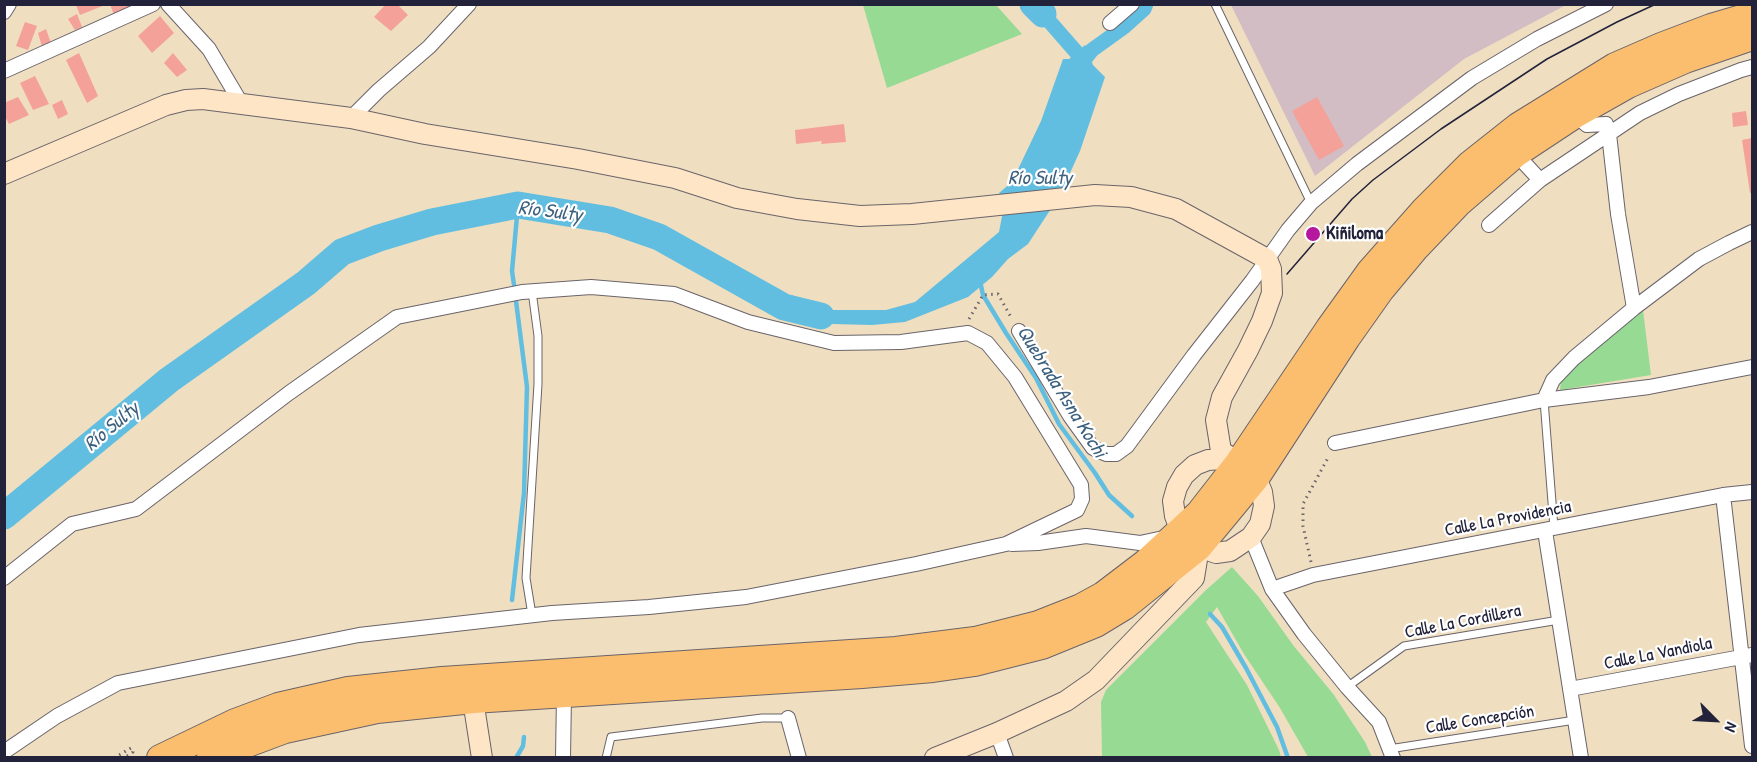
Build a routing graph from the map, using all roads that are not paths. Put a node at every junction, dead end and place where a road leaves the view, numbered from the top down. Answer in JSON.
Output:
{"nodes":[{"id":1,"x":9,"y":4,"type":"edge"},
{"id":2,"x":153,"y":4,"type":"edge"},
{"id":3,"x":168,"y":4,"type":"edge"},
{"id":4,"x":469,"y":4,"type":"edge"},
{"id":5,"x":1132,"y":4,"type":"edge"},
{"id":6,"x":1215,"y":4,"type":"edge"},
{"id":7,"x":1601,"y":5,"type":"edge"},
{"id":8,"x":4,"y":12,"type":"edge"},
{"id":9,"x":1752,"y":15,"type":"edge"},
{"id":10,"x":1110,"y":23,"type":"dead end"},
{"id":11,"x":1752,"y":37,"type":"edge"},
{"id":12,"x":1752,"y":67,"type":"edge"},
{"id":13,"x":4,"y":71,"type":"edge"},
{"id":14,"x":1674,"y":81,"type":"junction"},
{"id":15,"x":241,"y":103,"type":"junction"},
{"id":16,"x":1575,"y":114,"type":"junction"},
{"id":17,"x":351,"y":118,"type":"junction"},
{"id":18,"x":1609,"y":134,"type":"junction"},
{"id":19,"x":1516,"y":154,"type":"junction"},
{"id":20,"x":4,"y":174,"type":"edge"},
{"id":21,"x":1540,"y":180,"type":"junction"},
{"id":22,"x":1311,"y":203,"type":"junction"},
{"id":23,"x":1489,"y":225,"type":"dead end"},
{"id":24,"x":1752,"y":232,"type":"edge"},
{"id":25,"x":1267,"y":259,"type":"junction"},
{"id":26,"x":532,"y":291,"type":"junction"},
{"id":27,"x":1634,"y":308,"type":"junction"},
{"id":28,"x":1019,"y":331,"type":"road end"},
{"id":29,"x":1752,"y":367,"type":"edge"},
{"id":30,"x":1544,"y":400,"type":"junction"},
{"id":31,"x":1335,"y":444,"type":"road end"},
{"id":32,"x":1247,"y":471,"type":"junction"},
{"id":33,"x":1752,"y":492,"type":"edge"},
{"id":34,"x":1723,"y":495,"type":"junction"},
{"id":35,"x":1550,"y":529,"type":"junction"},
{"id":36,"x":1251,"y":537,"type":"junction"},
{"id":37,"x":1190,"y":539,"type":"junction"},
{"id":38,"x":1006,"y":544,"type":"junction"},
{"id":39,"x":4,"y":578,"type":"edge"},
{"id":40,"x":1272,"y":589,"type":"junction"},
{"id":41,"x":532,"y":615,"type":"junction"},
{"id":42,"x":1559,"y":620,"type":"junction"},
{"id":43,"x":1747,"y":656,"type":"edge"},
{"id":44,"x":1347,"y":687,"type":"junction"},
{"id":45,"x":1570,"y":689,"type":"junction"},
{"id":46,"x":564,"y":695,"type":"junction"},
{"id":47,"x":473,"y":700,"type":"junction"},
{"id":48,"x":788,"y":718,"type":"joint"},
{"id":49,"x":1575,"y":720,"type":"junction"},
{"id":50,"x":998,"y":733,"type":"junction"},
{"id":51,"x":1752,"y":746,"type":"edge"},
{"id":52,"x":4,"y":752,"type":"edge"},
{"id":53,"x":1391,"y":753,"type":"edge"},
{"id":54,"x":160,"y":758,"type":"edge"},
{"id":55,"x":210,"y":758,"type":"edge"},
{"id":56,"x":482,"y":758,"type":"edge"},
{"id":57,"x":563,"y":758,"type":"edge"},
{"id":58,"x":606,"y":758,"type":"edge"},
{"id":59,"x":800,"y":758,"type":"edge"},
{"id":60,"x":935,"y":758,"type":"edge"},
{"id":61,"x":1006,"y":758,"type":"edge"},
{"id":62,"x":1581,"y":758,"type":"edge"}],
"edges":[{"from":1,"to":8,"type":"street"},
{"from":2,"to":13,"type":"street"},
{"from":3,"to":15,"type":"street"},
{"from":4,"to":17,"type":"street"},
{"from":5,"to":10,"type":"street"},
{"from":6,"to":22,"type":"lane"},
{"from":7,"to":22,"type":"street"},
{"from":9,"to":32,"type":"highway"},
{"from":11,"to":14,"type":"highway"},
{"from":12,"to":14,"type":"street"},
{"from":14,"to":16,"type":"highway"},
{"from":14,"to":18,"type":"street"},
{"from":15,"to":17,"type":"street"},
{"from":15,"to":20,"type":"street"},
{"from":16,"to":18,"type":"street"},
{"from":16,"to":19,"type":"highway"},
{"from":17,"to":25,"type":"street"},
{"from":18,"to":21,"type":"street"},
{"from":18,"to":27,"type":"street"},
{"from":19,"to":21,"type":"street"},
{"from":19,"to":32,"type":"highway"},
{"from":21,"to":23,"type":"street"},
{"from":22,"to":25,"type":"street"},
{"from":24,"to":27,"type":"street"},
{"from":25,"to":28,"type":"street"},
{"from":25,"to":32,"type":"street"},
{"from":26,"to":38,"type":"street"},
{"from":26,"to":39,"type":"street"},
{"from":26,"to":41,"type":"lane"},
{"from":27,"to":30,"type":"street"},
{"from":29,"to":30,"type":"street"},
{"from":30,"to":31,"type":"street"},
{"from":30,"to":35,"type":"lane"},
{"from":32,"to":36,"type":"street"},
{"from":32,"to":37,"type":"highway"},
{"from":32,"to":37,"type":"street"},
{"from":33,"to":34,"type":"street","name":"Calle La Providencia"},
{"from":34,"to":35,"type":"street","name":"Calle La Providencia"},
{"from":34,"to":43,"type":"street"},
{"from":35,"to":40,"type":"street","name":"Calle La Providencia"},
{"from":35,"to":42,"type":"street"},
{"from":36,"to":37,"type":"street"},
{"from":36,"to":40,"type":"street"},
{"from":37,"to":38,"type":"street"},
{"from":37,"to":46,"type":"highway"},
{"from":37,"to":50,"type":"street"},
{"from":37,"to":54,"type":"highway"},
{"from":38,"to":41,"type":"street"},
{"from":40,"to":44,"type":"street"},
{"from":41,"to":52,"type":"street"},
{"from":42,"to":44,"type":"lane","name":"Calle La Cordillera"},
{"from":42,"to":45,"type":"street"},
{"from":43,"to":45,"type":"street","name":"Calle La Vandiola"},
{"from":43,"to":51,"type":"street"},
{"from":44,"to":53,"type":"street"},
{"from":45,"to":49,"type":"street"},
{"from":46,"to":47,"type":"highway"},
{"from":46,"to":57,"type":"street"},
{"from":47,"to":55,"type":"highway"},
{"from":47,"to":56,"type":"street"},
{"from":48,"to":58,"type":"lane"},
{"from":48,"to":59,"type":"street"},
{"from":49,"to":53,"type":"lane","name":"Calle Concepción"},
{"from":49,"to":62,"type":"street"},
{"from":50,"to":60,"type":"street"},
{"from":50,"to":61,"type":"street"}]}
